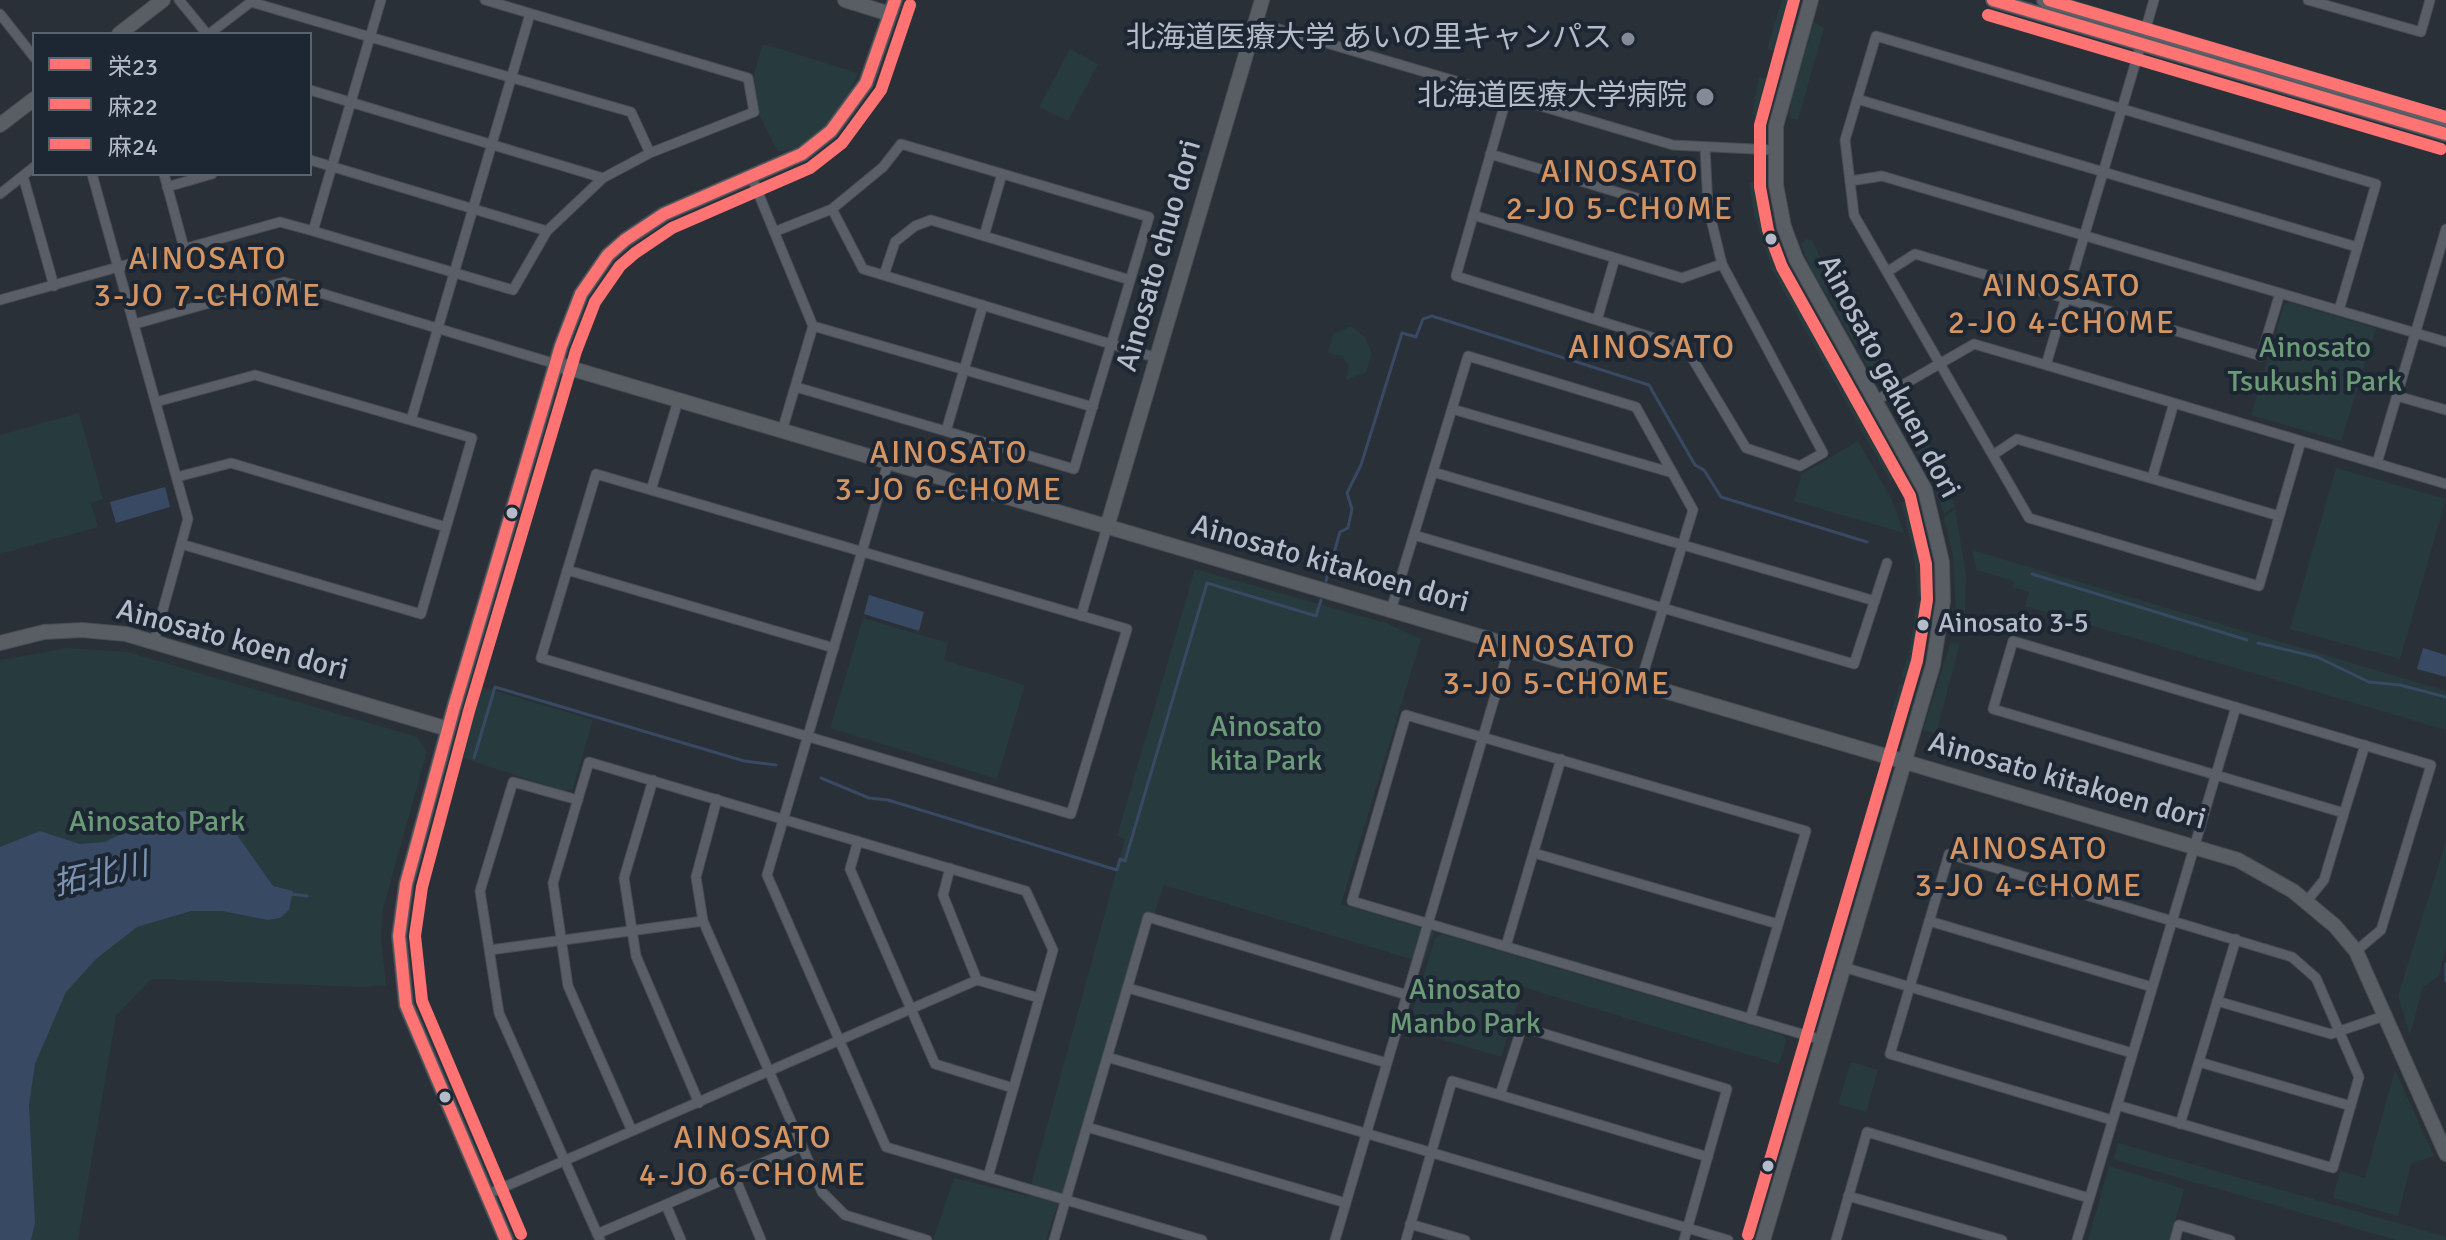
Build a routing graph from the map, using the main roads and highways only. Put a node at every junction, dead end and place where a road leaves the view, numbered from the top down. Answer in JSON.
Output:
{"nodes":[{"id":1,"x":1993,"y":0,"type":"edge"},
{"id":2,"x":2044,"y":0,"type":"edge"},
{"id":3,"x":2143,"y":37,"type":"junction"},
{"id":4,"x":2446,"y":119,"type":"edge"},
{"id":5,"x":2446,"y":134,"type":"edge"}],
"edges":[{"from":1,"to":3,"type":"main road"},
{"from":2,"to":3,"type":"main road"},
{"from":3,"to":4,"type":"main road"},
{"from":3,"to":5,"type":"main road"}]}
